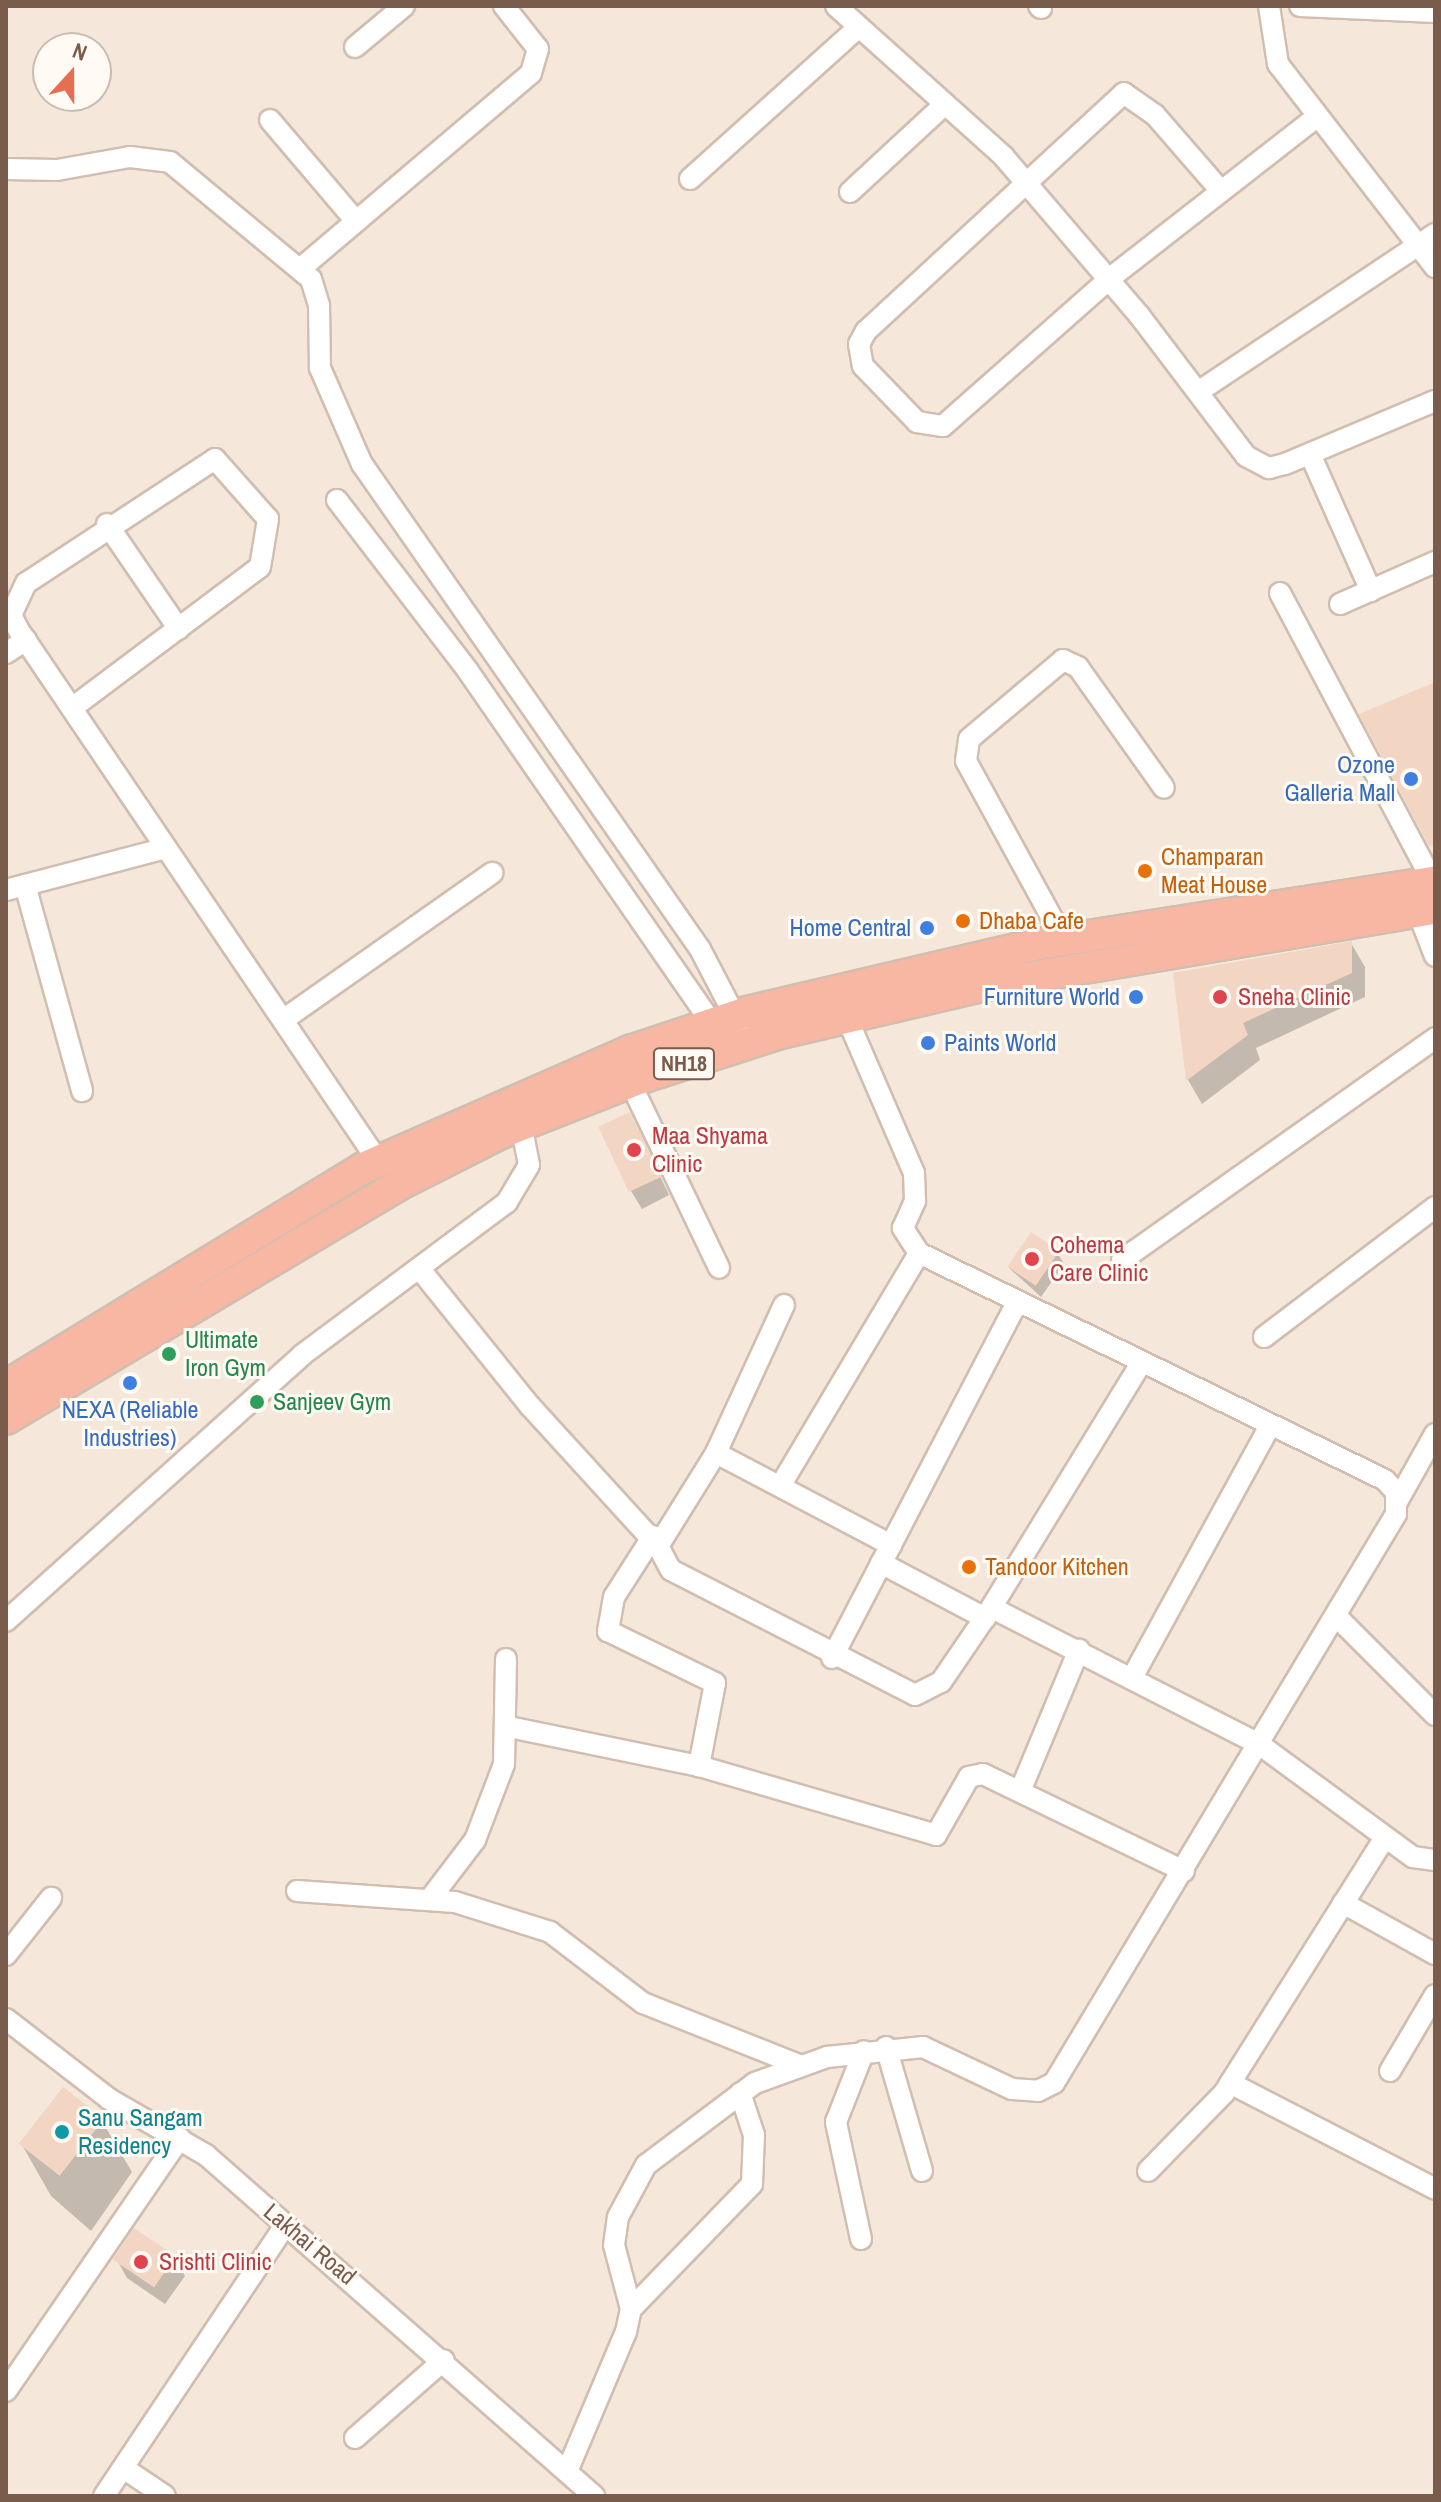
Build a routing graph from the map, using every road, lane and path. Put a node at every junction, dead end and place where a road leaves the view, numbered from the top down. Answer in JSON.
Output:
{"nodes":[{"id":1,"x":404,"y":6,"type":"edge"},
{"id":2,"x":1269,"y":6,"type":"edge"},
{"id":3,"x":1300,"y":6,"type":"edge"},
{"id":4,"x":515,"y":10,"type":"edge"},
{"id":5,"x":1435,"y":12,"type":"edge"},
{"id":6,"x":851,"y":14,"type":"edge"},
{"id":7,"x":355,"y":47,"type":"dead end"},
{"id":8,"x":945,"y":104,"type":"junction"},
{"id":9,"x":1314,"y":119,"type":"junction"},
{"id":10,"x":270,"y":120,"type":"dead end"},
{"id":11,"x":6,"y":169,"type":"edge"},
{"id":12,"x":690,"y":179,"type":"dead end"},
{"id":13,"x":1026,"y":182,"type":"junction"},
{"id":14,"x":1221,"y":191,"type":"junction"},
{"id":15,"x":850,"y":192,"type":"dead end"},
{"id":16,"x":356,"y":221,"type":"junction"},
{"id":17,"x":1426,"y":238,"type":"edge"},
{"id":18,"x":1435,"y":267,"type":"edge"},
{"id":19,"x":300,"y":269,"type":"junction"},
{"id":20,"x":1109,"y":279,"type":"junction"},
{"id":21,"x":1198,"y":392,"type":"junction"},
{"id":22,"x":1435,"y":401,"type":"edge"},
{"id":23,"x":1310,"y":454,"type":"junction"},
{"id":24,"x":337,"y":500,"type":"dead end"},
{"id":25,"x":107,"y":524,"type":"junction"},
{"id":26,"x":1435,"y":562,"type":"edge"},
{"id":27,"x":1371,"y":591,"type":"junction"},
{"id":28,"x":1280,"y":593,"type":"dead end"},
{"id":29,"x":1340,"y":604,"type":"dead end"},
{"id":30,"x":179,"y":629,"type":"junction"},
{"id":31,"x":26,"y":640,"type":"junction"},
{"id":32,"x":6,"y":653,"type":"edge"},
{"id":33,"x":72,"y":708,"type":"junction"},
{"id":34,"x":1164,"y":788,"type":"dead end"},
{"id":35,"x":166,"y":848,"type":"junction"},
{"id":36,"x":492,"y":873,"type":"dead end"},
{"id":37,"x":15,"y":888,"type":"edge"},
{"id":38,"x":1430,"y":896,"type":"edge"},
{"id":39,"x":1064,"y":940,"type":"junction"},
{"id":40,"x":1435,"y":956,"type":"edge"},
{"id":41,"x":847,"y":1018,"type":"junction"},
{"id":42,"x":283,"y":1020,"type":"junction"},
{"id":43,"x":724,"y":1020,"type":"junction"},
{"id":44,"x":1435,"y":1038,"type":"edge"},
{"id":45,"x":747,"y":1044,"type":"junction"},
{"id":46,"x":630,"y":1082,"type":"junction"},
{"id":47,"x":82,"y":1091,"type":"dead end"},
{"id":48,"x":521,"y":1124,"type":"junction"},
{"id":49,"x":378,"y":1161,"type":"junction"},
{"id":50,"x":1435,"y":1207,"type":"edge"},
{"id":51,"x":919,"y":1253,"type":"junction"},
{"id":52,"x":1122,"y":1260,"type":"dead end"},
{"id":53,"x":419,"y":1268,"type":"junction"},
{"id":54,"x":719,"y":1268,"type":"dead end"},
{"id":55,"x":1016,"y":1304,"type":"junction"},
{"id":56,"x":784,"y":1305,"type":"dead end"},
{"id":57,"x":1264,"y":1337,"type":"dead end"},
{"id":58,"x":1140,"y":1365,"type":"junction"},
{"id":59,"x":6,"y":1386,"type":"edge"},
{"id":60,"x":6,"y":1419,"type":"edge"},
{"id":61,"x":1270,"y":1426,"type":"junction"},
{"id":62,"x":1435,"y":1434,"type":"edge"},
{"id":63,"x":716,"y":1453,"type":"junction"},
{"id":64,"x":782,"y":1483,"type":"junction"},
{"id":65,"x":1397,"y":1502,"type":"junction"},
{"id":66,"x":655,"y":1541,"type":"junction"},
{"id":67,"x":886,"y":1554,"type":"junction"},
{"id":68,"x":988,"y":1613,"type":"junction"},
{"id":69,"x":1339,"y":1619,"type":"junction"},
{"id":70,"x":6,"y":1621,"type":"edge"},
{"id":71,"x":1079,"y":1650,"type":"junction"},
{"id":72,"x":832,"y":1658,"type":"junction"},
{"id":73,"x":506,"y":1659,"type":"dead end"},
{"id":74,"x":1133,"y":1676,"type":"junction"},
{"id":75,"x":1435,"y":1715,"type":"edge"},
{"id":76,"x":509,"y":1727,"type":"junction"},
{"id":77,"x":1259,"y":1744,"type":"junction"},
{"id":78,"x":699,"y":1766,"type":"junction"},
{"id":79,"x":1021,"y":1789,"type":"junction"},
{"id":80,"x":1385,"y":1837,"type":"junction"},
{"id":81,"x":1435,"y":1860,"type":"edge"},
{"id":82,"x":1184,"y":1871,"type":"junction"},
{"id":83,"x":297,"y":1891,"type":"dead end"},
{"id":84,"x":51,"y":1898,"type":"dead end"},
{"id":85,"x":430,"y":1899,"type":"junction"},
{"id":86,"x":1343,"y":1903,"type":"junction"},
{"id":87,"x":1435,"y":1954,"type":"edge"},
{"id":88,"x":6,"y":1955,"type":"edge"},
{"id":89,"x":1435,"y":1995,"type":"edge"},
{"id":90,"x":6,"y":2019,"type":"edge"},
{"id":91,"x":886,"y":2047,"type":"junction"},
{"id":92,"x":864,"y":2051,"type":"junction"},
{"id":93,"x":799,"y":2065,"type":"junction"},
{"id":94,"x":1390,"y":2071,"type":"dead end"},
{"id":95,"x":1230,"y":2083,"type":"junction"},
{"id":96,"x":740,"y":2093,"type":"junction"},
{"id":97,"x":180,"y":2138,"type":"junction"},
{"id":98,"x":922,"y":2171,"type":"dead end"},
{"id":99,"x":1148,"y":2171,"type":"dead end"},
{"id":100,"x":1435,"y":2189,"type":"edge"},
{"id":101,"x":285,"y":2226,"type":"junction"},
{"id":102,"x":861,"y":2239,"type":"dead end"},
{"id":103,"x":631,"y":2309,"type":"junction"},
{"id":104,"x":444,"y":2360,"type":"junction"},
{"id":105,"x":6,"y":2391,"type":"edge"},
{"id":106,"x":355,"y":2438,"type":"dead end"},
{"id":107,"x":125,"y":2469,"type":"junction"},
{"id":108,"x":568,"y":2469,"type":"junction"},
{"id":109,"x":104,"y":2496,"type":"edge"},
{"id":110,"x":165,"y":2496,"type":"edge"},
{"id":111,"x":594,"y":2496,"type":"edge"}],
"edges":[{"from":1,"to":7,"type":"street"},
{"from":2,"to":9,"type":"street"},
{"from":3,"to":5,"type":"street"},
{"from":4,"to":16,"type":"street"},
{"from":6,"to":8,"type":"street"},
{"from":6,"to":12,"type":"street"},
{"from":8,"to":13,"type":"street"},
{"from":8,"to":15,"type":"street"},
{"from":9,"to":14,"type":"street"},
{"from":9,"to":17,"type":"street"},
{"from":10,"to":16,"type":"street"},
{"from":11,"to":19,"type":"street"},
{"from":13,"to":14,"type":"street"},
{"from":13,"to":20,"type":"street"},
{"from":13,"to":20,"type":"street"},
{"from":14,"to":20,"type":"street"},
{"from":16,"to":19,"type":"street"},
{"from":17,"to":18,"type":"street"},
{"from":17,"to":21,"type":"street"},
{"from":19,"to":43,"type":"street"},
{"from":20,"to":21,"type":"street"},
{"from":21,"to":23,"type":"street"},
{"from":22,"to":23,"type":"street"},
{"from":23,"to":27,"type":"street"},
{"from":24,"to":43,"type":"street"},
{"from":25,"to":30,"type":"street"},
{"from":25,"to":30,"type":"street"},
{"from":25,"to":31,"type":"street"},
{"from":26,"to":27,"type":"street"},
{"from":27,"to":29,"type":"street"},
{"from":28,"to":38,"type":"street"},
{"from":30,"to":33,"type":"street"},
{"from":31,"to":32,"type":"street"},
{"from":31,"to":33,"type":"street"},
{"from":33,"to":35,"type":"street"},
{"from":34,"to":39,"type":"street"},
{"from":35,"to":37,"type":"street"},
{"from":35,"to":42,"type":"street"},
{"from":36,"to":42,"type":"street"},
{"from":37,"to":47,"type":"street"},
{"from":38,"to":39,"type":"highway","number":"NH18"},
{"from":38,"to":40,"type":"street"},
{"from":38,"to":41,"type":"highway","number":"NH18"},
{"from":39,"to":43,"type":"highway","number":"NH18"},
{"from":41,"to":45,"type":"highway","number":"NH18"},
{"from":41,"to":51,"type":"street"},
{"from":42,"to":49,"type":"street"},
{"from":43,"to":45,"type":"street"},
{"from":43,"to":49,"type":"highway","number":"NH18"},
{"from":44,"to":52,"type":"street"},
{"from":45,"to":46,"type":"highway","number":"NH18"},
{"from":46,"to":48,"type":"highway","number":"NH18"},
{"from":46,"to":54,"type":"street"},
{"from":48,"to":53,"type":"street"},
{"from":48,"to":60,"type":"highway","number":"NH18"},
{"from":49,"to":59,"type":"highway","number":"NH18"},
{"from":50,"to":57,"type":"street"},
{"from":51,"to":55,"type":"street"},
{"from":51,"to":64,"type":"street"},
{"from":53,"to":66,"type":"street"},
{"from":53,"to":70,"type":"street"},
{"from":55,"to":58,"type":"street"},
{"from":55,"to":67,"type":"street"},
{"from":56,"to":63,"type":"street"},
{"from":58,"to":61,"type":"street"},
{"from":58,"to":68,"type":"street"},
{"from":61,"to":65,"type":"street"},
{"from":61,"to":74,"type":"street"},
{"from":62,"to":65,"type":"street"},
{"from":63,"to":64,"type":"street"},
{"from":63,"to":66,"type":"street"},
{"from":64,"to":67,"type":"street"},
{"from":65,"to":69,"type":"street"},
{"from":66,"to":72,"type":"street"},
{"from":66,"to":78,"type":"street"},
{"from":67,"to":68,"type":"street"},
{"from":67,"to":72,"type":"street"},
{"from":68,"to":71,"type":"street"},
{"from":68,"to":72,"type":"street"},
{"from":69,"to":75,"type":"street"},
{"from":69,"to":77,"type":"street"},
{"from":71,"to":74,"type":"street"},
{"from":71,"to":79,"type":"street"},
{"from":73,"to":76,"type":"street"},
{"from":74,"to":77,"type":"street"},
{"from":76,"to":78,"type":"street"},
{"from":76,"to":85,"type":"street"},
{"from":77,"to":80,"type":"street"},
{"from":77,"to":82,"type":"street"},
{"from":78,"to":79,"type":"street"},
{"from":79,"to":82,"type":"street"},
{"from":80,"to":81,"type":"street"},
{"from":80,"to":86,"type":"street"},
{"from":82,"to":91,"type":"street"},
{"from":83,"to":85,"type":"street"},
{"from":84,"to":88,"type":"street"},
{"from":85,"to":93,"type":"street"},
{"from":86,"to":87,"type":"street"},
{"from":86,"to":95,"type":"street"},
{"from":89,"to":94,"type":"street"},
{"from":90,"to":97,"type":"street","name":"Lakhai Road"},
{"from":91,"to":92,"type":"street"},
{"from":91,"to":98,"type":"street"},
{"from":92,"to":93,"type":"street"},
{"from":92,"to":102,"type":"street"},
{"from":93,"to":96,"type":"street"},
{"from":95,"to":99,"type":"street"},
{"from":95,"to":100,"type":"street"},
{"from":96,"to":103,"type":"street"},
{"from":96,"to":103,"type":"street"},
{"from":97,"to":101,"type":"street","name":"Lakhai Road"},
{"from":97,"to":105,"type":"street"},
{"from":101,"to":104,"type":"street","name":"Lakhai Road"},
{"from":101,"to":107,"type":"street"},
{"from":103,"to":108,"type":"street"},
{"from":104,"to":106,"type":"street"},
{"from":104,"to":108,"type":"street","name":"Lakhai Road"},
{"from":107,"to":109,"type":"street"},
{"from":107,"to":110,"type":"street"},
{"from":108,"to":111,"type":"street","name":"Lakhai Road"}]}
